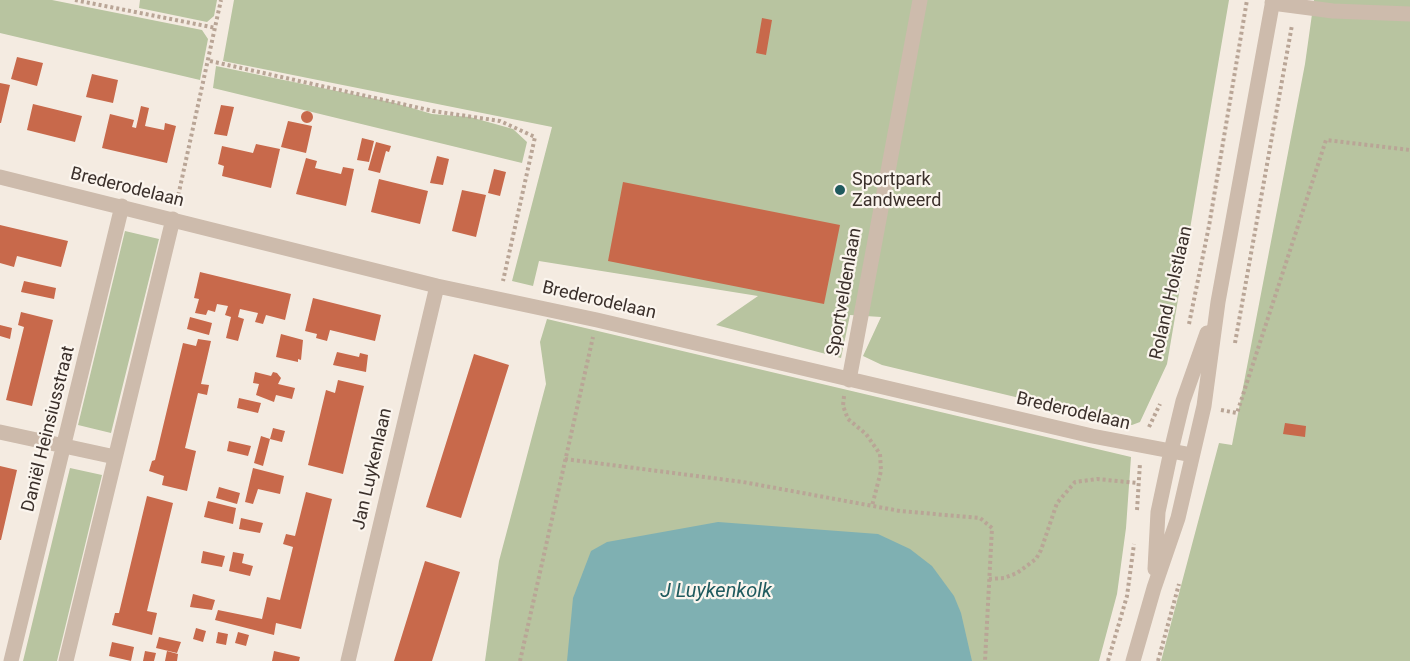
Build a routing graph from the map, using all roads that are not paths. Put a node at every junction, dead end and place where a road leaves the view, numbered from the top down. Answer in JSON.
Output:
{"nodes":[{"id":1,"x":920,"y":0,"type":"edge"},
{"id":2,"x":1273,"y":1,"type":"edge"},
{"id":3,"x":1410,"y":14,"type":"edge"},
{"id":4,"x":0,"y":177,"type":"edge"},
{"id":5,"x":122,"y":206,"type":"junction"},
{"id":6,"x":172,"y":219,"type":"junction"},
{"id":7,"x":437,"y":286,"type":"junction"},
{"id":8,"x":1218,"y":302,"type":"junction"},
{"id":9,"x":849,"y":380,"type":"junction"},
{"id":10,"x":0,"y":432,"type":"edge"},
{"id":11,"x":65,"y":447,"type":"junction"},
{"id":12,"x":1171,"y":452,"type":"junction"},
{"id":13,"x":1192,"y":455,"type":"junction"},
{"id":14,"x":116,"y":457,"type":"junction"},
{"id":15,"x":1154,"y":588,"type":"junction"},
{"id":16,"x":11,"y":661,"type":"edge"},
{"id":17,"x":66,"y":661,"type":"edge"},
{"id":18,"x":348,"y":661,"type":"edge"},
{"id":19,"x":1133,"y":661,"type":"edge"}],
"edges":[{"from":1,"to":9,"type":"street","name":"Sportveldenlaan"},
{"from":2,"to":3,"type":"street"},
{"from":2,"to":8,"type":"street"},
{"from":4,"to":5,"type":"street","name":"Brederodelaan"},
{"from":5,"to":6,"type":"street","name":"Brederodelaan"},
{"from":5,"to":11,"type":"street","name":"Daniël Heinsiusstraat"},
{"from":6,"to":7,"type":"street","name":"Brederodelaan"},
{"from":6,"to":14,"type":"street"},
{"from":7,"to":9,"type":"street","name":"Brederodelaan"},
{"from":7,"to":18,"type":"street","name":"Jan Luykenlaan"},
{"from":8,"to":12,"type":"street"},
{"from":8,"to":13,"type":"street"},
{"from":9,"to":12,"type":"street","name":"Brederodelaan"},
{"from":10,"to":11,"type":"street"},
{"from":11,"to":14,"type":"street"},
{"from":11,"to":16,"type":"street","name":"Daniël Heinsiusstraat"},
{"from":12,"to":13,"type":"street","name":"Brederodelaan"},
{"from":12,"to":15,"type":"street"},
{"from":13,"to":15,"type":"street"},
{"from":14,"to":17,"type":"street"},
{"from":15,"to":19,"type":"street"}]}
